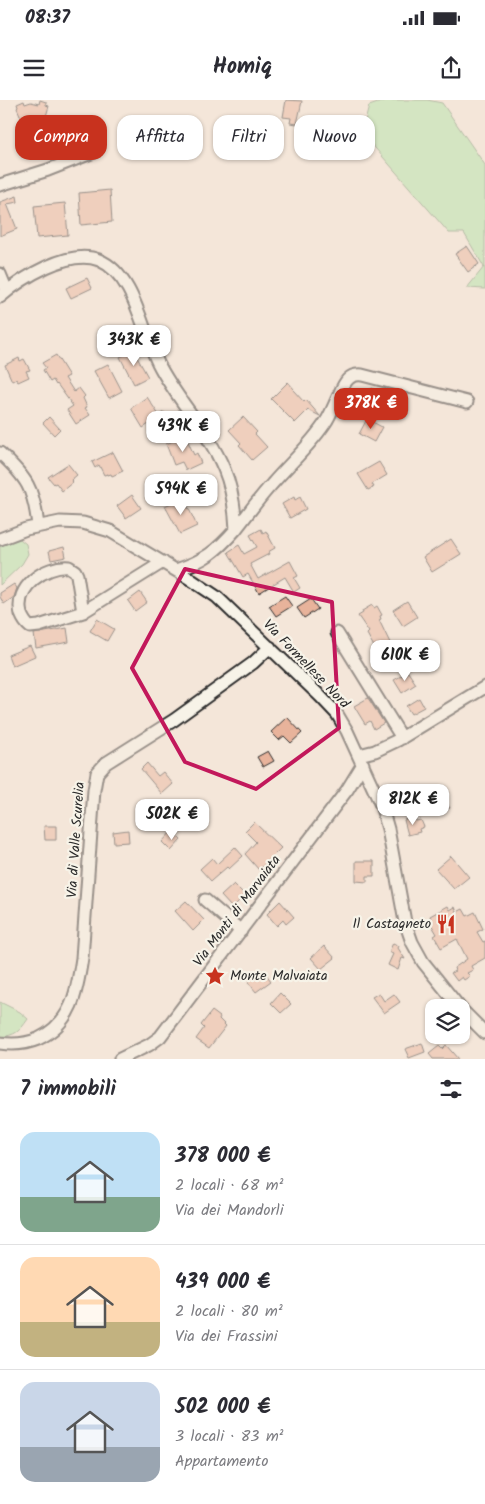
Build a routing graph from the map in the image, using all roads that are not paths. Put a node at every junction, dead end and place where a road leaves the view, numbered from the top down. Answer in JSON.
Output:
{"nodes":[{"id":1,"x":73,"y":160,"type":"edge"},
{"id":2,"x":0,"y":185,"type":"edge"},
{"id":3,"x":0,"y":274,"type":"edge"},
{"id":4,"x":4,"y":294,"type":"edge"},
{"id":5,"x":467,"y":402,"type":"dead end"},
{"id":6,"x":0,"y":454,"type":"edge"},
{"id":7,"x":38,"y":526,"type":"junction"},
{"id":8,"x":236,"y":529,"type":"junction"},
{"id":9,"x":0,"y":539,"type":"edge"},
{"id":10,"x":163,"y":562,"type":"junction"},
{"id":11,"x":176,"y":570,"type":"junction"},
{"id":12,"x":83,"y":612,"type":"junction"},
{"id":13,"x":337,"y":633,"type":"dead end"},
{"id":14,"x":270,"y":648,"type":"junction"},
{"id":15,"x":485,"y":687,"type":"edge"},
{"id":16,"x":402,"y":738,"type":"junction"},
{"id":17,"x":361,"y":759,"type":"junction"},
{"id":18,"x":205,"y":900,"type":"dead end"},
{"id":19,"x":240,"y":931,"type":"junction"},
{"id":20,"x":453,"y":999,"type":"edge"},
{"id":21,"x":470,"y":1018,"type":"edge"},
{"id":22,"x":485,"y":1033,"type":"edge"},
{"id":23,"x":0,"y":1043,"type":"edge"},
{"id":24,"x":120,"y":1059,"type":"edge"}],
"edges":[{"from":1,"to":2,"type":"street"},
{"from":3,"to":4,"type":"street"},
{"from":4,"to":8,"type":"street"},
{"from":5,"to":8,"type":"street"},
{"from":6,"to":7,"type":"street"},
{"from":7,"to":9,"type":"street","name":"Via Formellese Nord"},
{"from":7,"to":10,"type":"street","name":"Via Formellese Nord"},
{"from":8,"to":11,"type":"street"},
{"from":10,"to":11,"type":"street","name":"Via Formellese Nord"},
{"from":10,"to":12,"type":"street"},
{"from":11,"to":14,"type":"street","name":"Via Formellese Nord"},
{"from":12,"to":12,"type":"street"},
{"from":13,"to":16,"type":"street"},
{"from":14,"to":17,"type":"street","name":"Via Formellese Nord"},
{"from":14,"to":23,"type":"street","name":"Via di Valle Scurelia"},
{"from":15,"to":16,"type":"street"},
{"from":16,"to":17,"type":"street"},
{"from":17,"to":19,"type":"street","name":"Via Monti di Marvaiata"},
{"from":17,"to":20,"type":"street","name":"Via Formellese Nord"},
{"from":18,"to":19,"type":"street"},
{"from":19,"to":24,"type":"street","name":"Via Monti di Marvaiata"},
{"from":21,"to":22,"type":"street","name":"Via Formellese Nord"}]}
